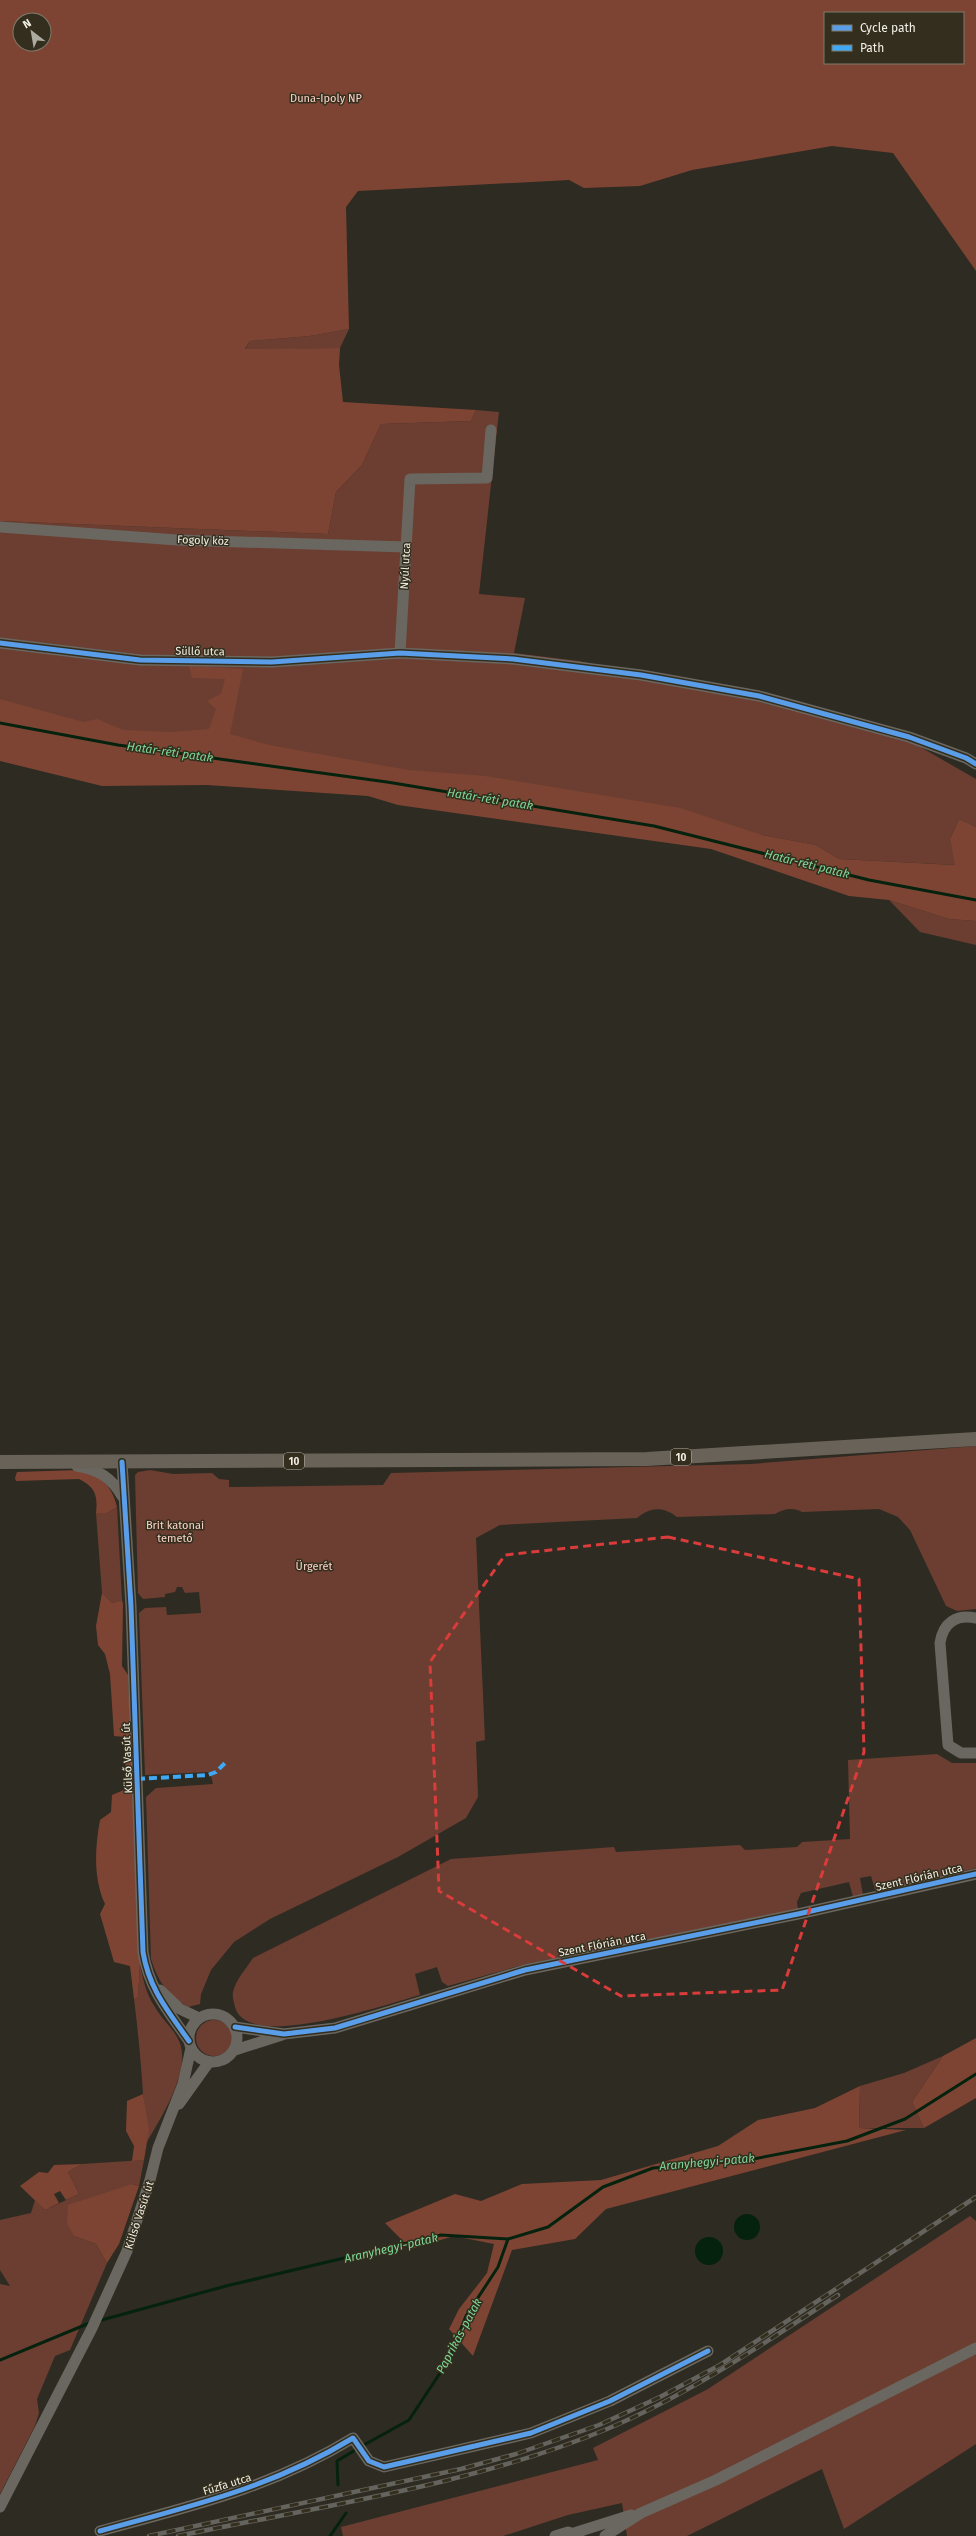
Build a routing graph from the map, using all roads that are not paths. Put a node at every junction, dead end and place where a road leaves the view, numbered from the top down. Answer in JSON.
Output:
{"nodes":[{"id":1,"x":491,"y":430,"type":"dead end"},
{"id":2,"x":0,"y":527,"type":"edge"},
{"id":3,"x":406,"y":547,"type":"junction"},
{"id":4,"x":0,"y":643,"type":"edge"},
{"id":5,"x":400,"y":653,"type":"junction"},
{"id":6,"x":976,"y":764,"type":"edge"},
{"id":7,"x":976,"y":1440,"type":"edge"},
{"id":8,"x":0,"y":1462,"type":"edge"},
{"id":9,"x":58,"y":1462,"type":"junction"},
{"id":10,"x":122,"y":1462,"type":"junction"},
{"id":11,"x":123,"y":1498,"type":"junction"},
{"id":12,"x":976,"y":1618,"type":"edge"},
{"id":13,"x":975,"y":1753,"type":"edge"},
{"id":14,"x":976,"y":1874,"type":"edge"},
{"id":15,"x":149,"y":1980,"type":"junction"},
{"id":16,"x":199,"y":2018,"type":"junction"},
{"id":17,"x":235,"y":2027,"type":"junction"},
{"id":18,"x":284,"y":2034,"type":"junction"},
{"id":19,"x":190,"y":2044,"type":"junction"},
{"id":20,"x":235,"y":2050,"type":"junction"},
{"id":21,"x":209,"y":2062,"type":"junction"},
{"id":22,"x":174,"y":2112,"type":"junction"},
{"id":23,"x":976,"y":2348,"type":"edge"},
{"id":24,"x":708,"y":2351,"type":"dead end"},
{"id":25,"x":0,"y":2507,"type":"edge"},
{"id":26,"x":641,"y":2513,"type":"junction"},
{"id":27,"x":100,"y":2531,"type":"dead end"},
{"id":28,"x":576,"y":2535,"type":"edge"},
{"id":29,"x":555,"y":2536,"type":"edge"},
{"id":30,"x":605,"y":2536,"type":"edge"}],
"edges":[{"from":1,"to":3,"type":"street","name":"Nyúl utca"},
{"from":2,"to":3,"type":"street","name":"Fogoly köz"},
{"from":3,"to":5,"type":"street","name":"Nyúl utca"},
{"from":4,"to":5,"type":"street","name":"Süllő utca"},
{"from":5,"to":6,"type":"street","name":"Süllő utca"},
{"from":7,"to":10,"type":"main road","number":"10"},
{"from":8,"to":9,"type":"main road","number":"10"},
{"from":9,"to":10,"type":"main road","number":"10"},
{"from":9,"to":11,"type":"street","name":"Külső Vasút út"},
{"from":10,"to":11,"type":"street","name":"Külső Vasút út"},
{"from":11,"to":15,"type":"street","name":"Külső Vasút út"},
{"from":12,"to":13,"type":"street"},
{"from":14,"to":18,"type":"street","name":"Szent Flórián utca"},
{"from":15,"to":16,"type":"street"},
{"from":15,"to":19,"type":"street","name":"Külső Vasút út"},
{"from":16,"to":17,"type":"street"},
{"from":16,"to":19,"type":"street"},
{"from":17,"to":18,"type":"street","name":"Szent Flórián utca"},
{"from":17,"to":20,"type":"street"},
{"from":18,"to":20,"type":"street","name":"Szent Flórián utca"},
{"from":19,"to":21,"type":"street"},
{"from":19,"to":22,"type":"street","name":"Külső Vasút út"},
{"from":20,"to":21,"type":"street"},
{"from":21,"to":22,"type":"street","name":"Külső Vasút út"},
{"from":22,"to":25,"type":"street","name":"Külső Vasút út"},
{"from":23,"to":26,"type":"street"},
{"from":24,"to":27,"type":"street","name":"Fűzfa utca"},
{"from":26,"to":28,"type":"street"},
{"from":26,"to":30,"type":"street"},
{"from":28,"to":29,"type":"street"}]}
